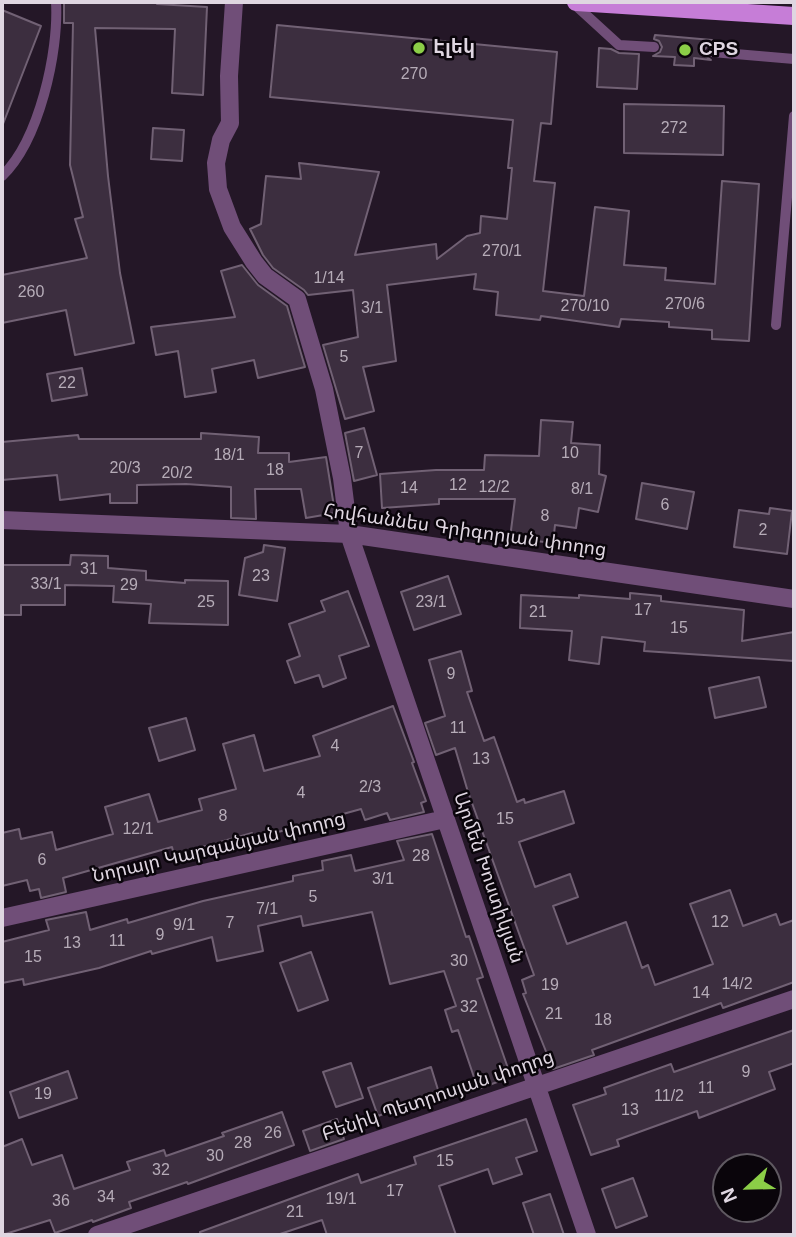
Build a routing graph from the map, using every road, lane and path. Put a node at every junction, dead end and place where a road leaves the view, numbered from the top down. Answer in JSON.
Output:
{"nodes":[{"id":1,"x":55,"y":2,"type":"edge"},
{"id":2,"x":234,"y":2,"type":"edge"},
{"id":3,"x":574,"y":2,"type":"edge"},
{"id":4,"x":794,"y":16,"type":"edge"},
{"id":5,"x":654,"y":47,"type":"dead end"},
{"id":6,"x":712,"y":52,"type":"dead end"},
{"id":7,"x":794,"y":59,"type":"edge"},
{"id":8,"x":794,"y":116,"type":"edge"},
{"id":9,"x":2,"y":176,"type":"edge"},
{"id":10,"x":776,"y":325,"type":"dead end"},
{"id":11,"x":2,"y":520,"type":"edge"},
{"id":12,"x":349,"y":534,"type":"junction"},
{"id":13,"x":794,"y":599,"type":"edge"},
{"id":14,"x":445,"y":819,"type":"junction"},
{"id":15,"x":2,"y":918,"type":"edge"},
{"id":16,"x":794,"y":999,"type":"edge"},
{"id":17,"x":536,"y":1084,"type":"junction"},
{"id":18,"x":97,"y":1235,"type":"edge"},
{"id":19,"x":587,"y":1235,"type":"edge"}],
"edges":[{"from":1,"to":9,"type":"lane"},
{"from":2,"to":12,"type":"street","name":"Արմեն Խոստիկյան"},
{"from":3,"to":4,"type":"main road"},
{"from":3,"to":5,"type":"lane"},
{"from":6,"to":7,"type":"lane"},
{"from":8,"to":10,"type":"lane"},
{"from":11,"to":12,"type":"street","name":"Հովհաննես Գրիգորյան փողոց"},
{"from":12,"to":13,"type":"street","name":"Հովհաննես Գրիգորյան փողոց"},
{"from":12,"to":14,"type":"street","name":"Արմեն Խոստիկյան"},
{"from":14,"to":15,"type":"street","name":"Նորայր Կարգանյան փողոց"},
{"from":14,"to":17,"type":"street","name":"Արմեն Խոստիկյան"},
{"from":16,"to":17,"type":"street","name":"Բենիկ Պետրոսյան փողոց"},
{"from":17,"to":18,"type":"street","name":"Բենիկ Պետրոսյան փողոց"},
{"from":17,"to":19,"type":"street","name":"Արմեն Խոստիկյան"}]}
